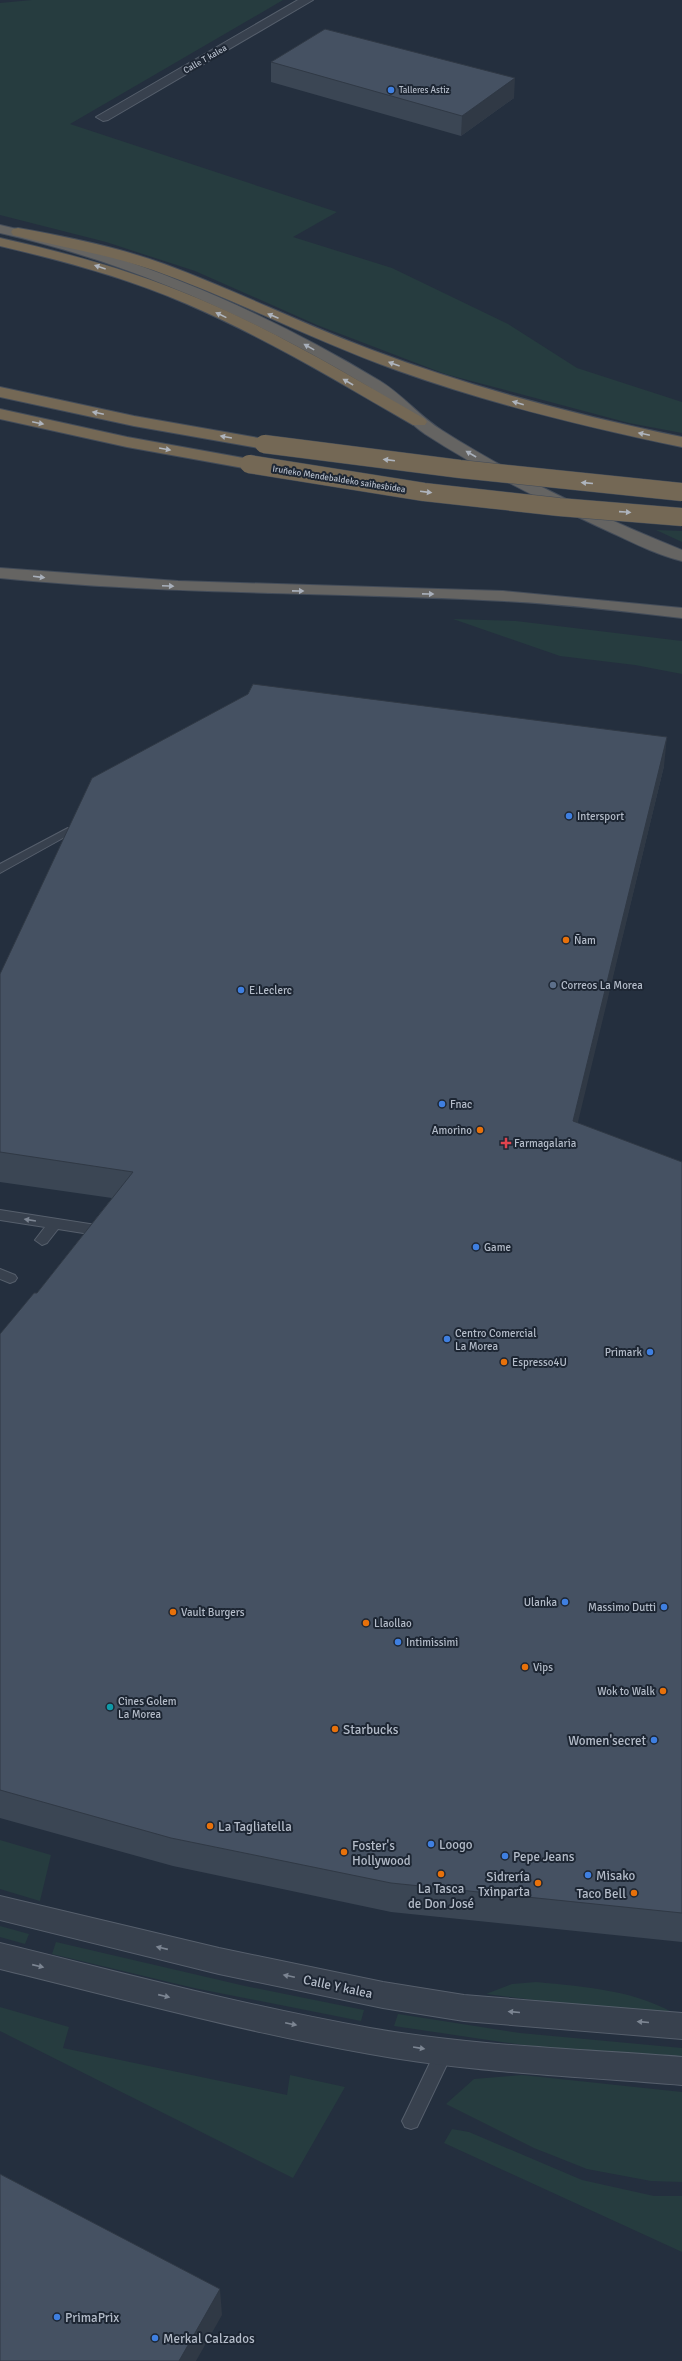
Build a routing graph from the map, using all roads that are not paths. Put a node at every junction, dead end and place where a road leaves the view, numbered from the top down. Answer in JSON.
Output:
{"nodes":[{"id":1,"x":307,"y":0,"type":"edge"},
{"id":2,"x":103,"y":117,"type":"dead end"},
{"id":3,"x":0,"y":229,"type":"edge"},
{"id":4,"x":18,"y":232,"type":"junction"},
{"id":5,"x":0,"y":242,"type":"edge"},
{"id":6,"x":0,"y":392,"type":"edge"},
{"id":7,"x":0,"y":414,"type":"edge"},
{"id":8,"x":419,"y":422,"type":"junction"},
{"id":9,"x":682,"y":442,"type":"edge"},
{"id":10,"x":682,"y":492,"type":"edge"},
{"id":11,"x":682,"y":517,"type":"edge"},
{"id":12,"x":682,"y":556,"type":"edge"},
{"id":13,"x":0,"y":573,"type":"edge"},
{"id":14,"x":682,"y":613,"type":"edge"},
{"id":15,"x":68,"y":831,"type":"edge"},
{"id":16,"x":0,"y":869,"type":"edge"},
{"id":17,"x":0,"y":1215,"type":"edge"},
{"id":18,"x":55,"y":1224,"type":"junction"},
{"id":19,"x":96,"y":1230,"type":"edge"},
{"id":20,"x":42,"y":1240,"type":"dead end"},
{"id":21,"x":0,"y":1908,"type":"edge"},
{"id":22,"x":0,"y":1956,"type":"edge"},
{"id":23,"x":682,"y":2026,"type":"edge"},
{"id":24,"x":444,"y":2052,"type":"junction"},
{"id":25,"x":682,"y":2071,"type":"edge"},
{"id":26,"x":411,"y":2121,"type":"dead end"}],
"edges":[{"from":1,"to":2,"type":"street","name":"Calle T kalea"},
{"from":3,"to":4,"type":"highway"},
{"from":8,"to":4,"type":"highway","one_way":true},
{"from":9,"to":4,"type":"highway","one_way":true},
{"from":8,"to":5,"type":"highway","one_way":true},
{"from":10,"to":6,"type":"highway","one_way":true,"bridge":true},
{"from":7,"to":11,"type":"highway","name":"Iruñeko Mendebaldeko saihesbidea","one_way":true,"bridge":true},
{"from":12,"to":8,"type":"highway","one_way":true},
{"from":13,"to":14,"type":"highway","one_way":true},
{"from":15,"to":16,"type":"lane"},
{"from":18,"to":17,"type":"lane","one_way":true},
{"from":18,"to":19,"type":"lane"},
{"from":18,"to":20,"type":"lane"},
{"from":23,"to":21,"type":"street","name":"Calle Y kalea","one_way":true},
{"from":22,"to":24,"type":"street","one_way":true},
{"from":24,"to":25,"type":"street"},
{"from":24,"to":26,"type":"lane"}]}
